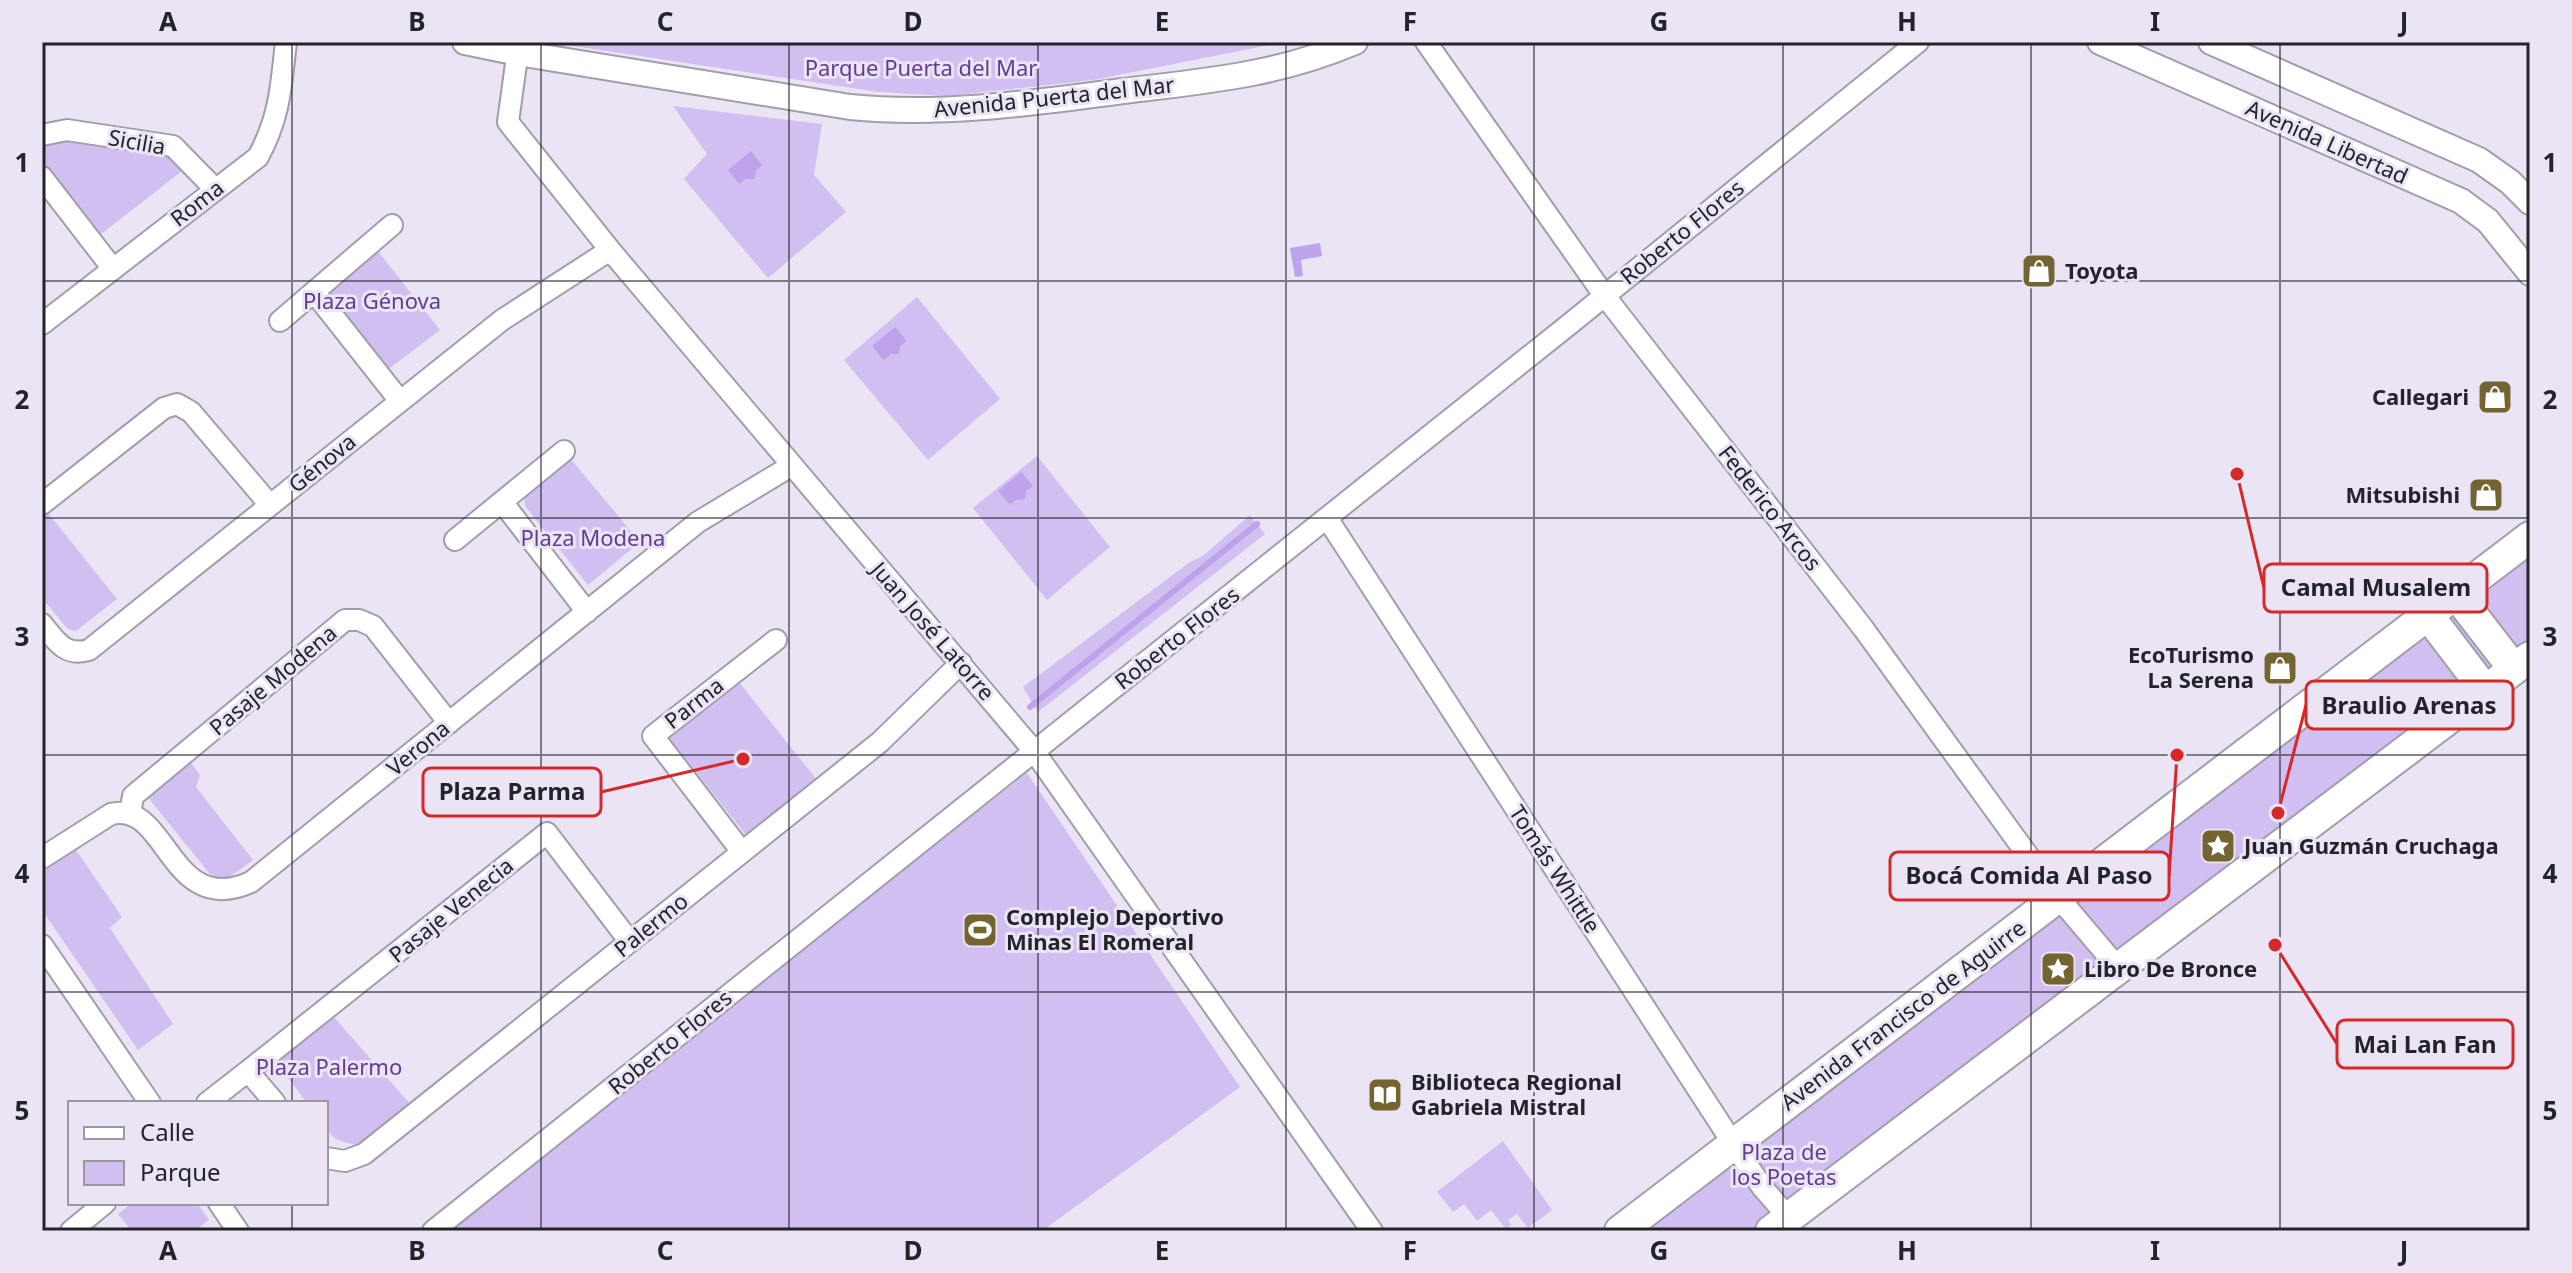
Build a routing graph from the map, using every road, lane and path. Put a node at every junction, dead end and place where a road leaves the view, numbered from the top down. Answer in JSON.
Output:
{"nodes":[{"id":1,"x":286,"y":42,"type":"edge"},
{"id":2,"x":465,"y":42,"type":"edge"},
{"id":3,"x":1355,"y":42,"type":"edge"},
{"id":4,"x":1426,"y":42,"type":"edge"},
{"id":5,"x":1918,"y":42,"type":"edge"},
{"id":6,"x":2100,"y":42,"type":"edge"},
{"id":7,"x":2211,"y":42,"type":"edge"},
{"id":8,"x":518,"y":48,"type":"edge"},
{"id":9,"x":42,"y":135,"type":"edge"},
{"id":10,"x":42,"y":177,"type":"edge"},
{"id":11,"x":215,"y":189,"type":"junction"},
{"id":12,"x":2530,"y":202,"type":"edge"},
{"id":13,"x":392,"y":225,"type":"dead end"},
{"id":14,"x":610,"y":250,"type":"junction"},
{"id":15,"x":113,"y":269,"type":"junction"},
{"id":16,"x":2530,"y":273,"type":"edge"},
{"id":17,"x":314,"y":292,"type":"junction"},
{"id":18,"x":1604,"y":295,"type":"junction"},
{"id":19,"x":280,"y":321,"type":"dead end"},
{"id":20,"x":42,"y":324,"type":"edge"},
{"id":21,"x":400,"y":401,"type":"junction"},
{"id":22,"x":564,"y":451,"type":"dead end"},
{"id":23,"x":791,"y":466,"type":"junction"},
{"id":24,"x":503,"y":503,"type":"junction"},
{"id":25,"x":42,"y":504,"type":"edge"},
{"id":26,"x":270,"y":505,"type":"junction"},
{"id":27,"x":1327,"y":518,"type":"junction"},
{"id":28,"x":2530,"y":537,"type":"edge"},
{"id":29,"x":455,"y":540,"type":"dead end"},
{"id":30,"x":2456,"y":594,"type":"junction"},
{"id":31,"x":587,"y":612,"type":"junction"},
{"id":32,"x":2428,"y":615,"type":"junction"},
{"id":33,"x":42,"y":624,"type":"edge"},
{"id":34,"x":776,"y":640,"type":"dead end"},
{"id":35,"x":961,"y":663,"type":"junction"},
{"id":36,"x":2522,"y":663,"type":"edge"},
{"id":37,"x":2485,"y":690,"type":"junction"},
{"id":38,"x":449,"y":723,"type":"junction"},
{"id":39,"x":1034,"y":751,"type":"junction"},
{"id":40,"x":130,"y":814,"type":"junction"},
{"id":41,"x":742,"y":852,"type":"junction"},
{"id":42,"x":42,"y":858,"type":"edge"},
{"id":43,"x":2058,"y":897,"type":"junction"},
{"id":44,"x":630,"y":942,"type":"junction"},
{"id":45,"x":42,"y":945,"type":"edge"},
{"id":46,"x":2119,"y":969,"type":"junction"},
{"id":47,"x":248,"y":1071,"type":"junction"},
{"id":48,"x":149,"y":1101,"type":"edge"},
{"id":49,"x":210,"y":1101,"type":"edge"},
{"id":50,"x":273,"y":1101,"type":"edge"},
{"id":51,"x":1734,"y":1145,"type":"junction"},
{"id":52,"x":328,"y":1158,"type":"edge"},
{"id":53,"x":103,"y":1205,"type":"edge"},
{"id":54,"x":220,"y":1205,"type":"edge"},
{"id":55,"x":1779,"y":1224,"type":"edge"},
{"id":56,"x":71,"y":1231,"type":"edge"},
{"id":57,"x":238,"y":1231,"type":"edge"},
{"id":58,"x":433,"y":1231,"type":"edge"},
{"id":59,"x":1372,"y":1231,"type":"edge"},
{"id":60,"x":1620,"y":1231,"type":"edge"}],
"edges":[{"from":1,"to":11,"type":"street","name":"Roma"},
{"from":2,"to":8,"type":"street","name":"Avenida Puerta del Mar"},
{"from":3,"to":8,"type":"street","name":"Avenida Puerta del Mar"},
{"from":4,"to":18,"type":"street","name":"Federico Arcos"},
{"from":5,"to":18,"type":"street","name":"Roberto Flores"},
{"from":6,"to":16,"type":"street","name":"Avenida Libertad"},
{"from":7,"to":12,"type":"street","name":"Avenida Libertad"},
{"from":8,"to":14,"type":"street","name":"Juan José Latorre"},
{"from":9,"to":11,"type":"street","name":"Sicilia"},
{"from":10,"to":15,"type":"street"},
{"from":11,"to":15,"type":"street","name":"Roma"},
{"from":13,"to":17,"type":"street"},
{"from":14,"to":21,"type":"street","name":"Génova"},
{"from":14,"to":23,"type":"street","name":"Juan José Latorre"},
{"from":15,"to":20,"type":"street","name":"Roma"},
{"from":17,"to":19,"type":"street"},
{"from":17,"to":21,"type":"street"},
{"from":18,"to":27,"type":"street","name":"Roberto Flores"},
{"from":18,"to":43,"type":"street","name":"Federico Arcos"},
{"from":21,"to":26,"type":"street","name":"Génova"},
{"from":22,"to":24,"type":"street"},
{"from":23,"to":31,"type":"street","name":"Verona"},
{"from":23,"to":35,"type":"street","name":"Juan José Latorre"},
{"from":24,"to":29,"type":"street"},
{"from":24,"to":31,"type":"street"},
{"from":25,"to":26,"type":"street"},
{"from":26,"to":33,"type":"street","name":"Génova"},
{"from":27,"to":39,"type":"street","name":"Roberto Flores"},
{"from":27,"to":51,"type":"street","name":"Tomás Whittle"},
{"from":28,"to":30,"type":"main road","name":"Avenida Francisco de Aguirre"},
{"from":30,"to":32,"type":"main road","name":"Avenida Francisco de Aguirre"},
{"from":30,"to":36,"type":"main road"},
{"from":31,"to":38,"type":"street","name":"Verona"},
{"from":32,"to":37,"type":"main road"},
{"from":32,"to":43,"type":"main road","name":"Avenida Francisco de Aguirre"},
{"from":34,"to":41,"type":"street","name":"Parma"},
{"from":35,"to":39,"type":"street","name":"Juan José Latorre"},
{"from":35,"to":41,"type":"street","name":"Palermo"},
{"from":36,"to":37,"type":"main road"},
{"from":37,"to":46,"type":"main road"},
{"from":38,"to":40,"type":"street","name":"Verona"},
{"from":38,"to":40,"type":"street","name":"Pasaje Modena"},
{"from":39,"to":58,"type":"street","name":"Roberto Flores"},
{"from":39,"to":59,"type":"street","name":"Juan José Latorre"},
{"from":40,"to":42,"type":"street"},
{"from":41,"to":44,"type":"street","name":"Palermo"},
{"from":43,"to":46,"type":"street","name":"Federico Arcos"},
{"from":43,"to":51,"type":"main road","name":"Avenida Francisco de Aguirre"},
{"from":44,"to":47,"type":"street","name":"Pasaje Venecia"},
{"from":44,"to":52,"type":"street","name":"Palermo"},
{"from":45,"to":48,"type":"street"},
{"from":46,"to":55,"type":"main road"},
{"from":47,"to":49,"type":"street"},
{"from":47,"to":50,"type":"street"},
{"from":51,"to":55,"type":"street","name":"Tomás Whittle"},
{"from":51,"to":60,"type":"main road","name":"Avenida Francisco de Aguirre"},
{"from":53,"to":56,"type":"street"},
{"from":54,"to":57,"type":"street"}]}
